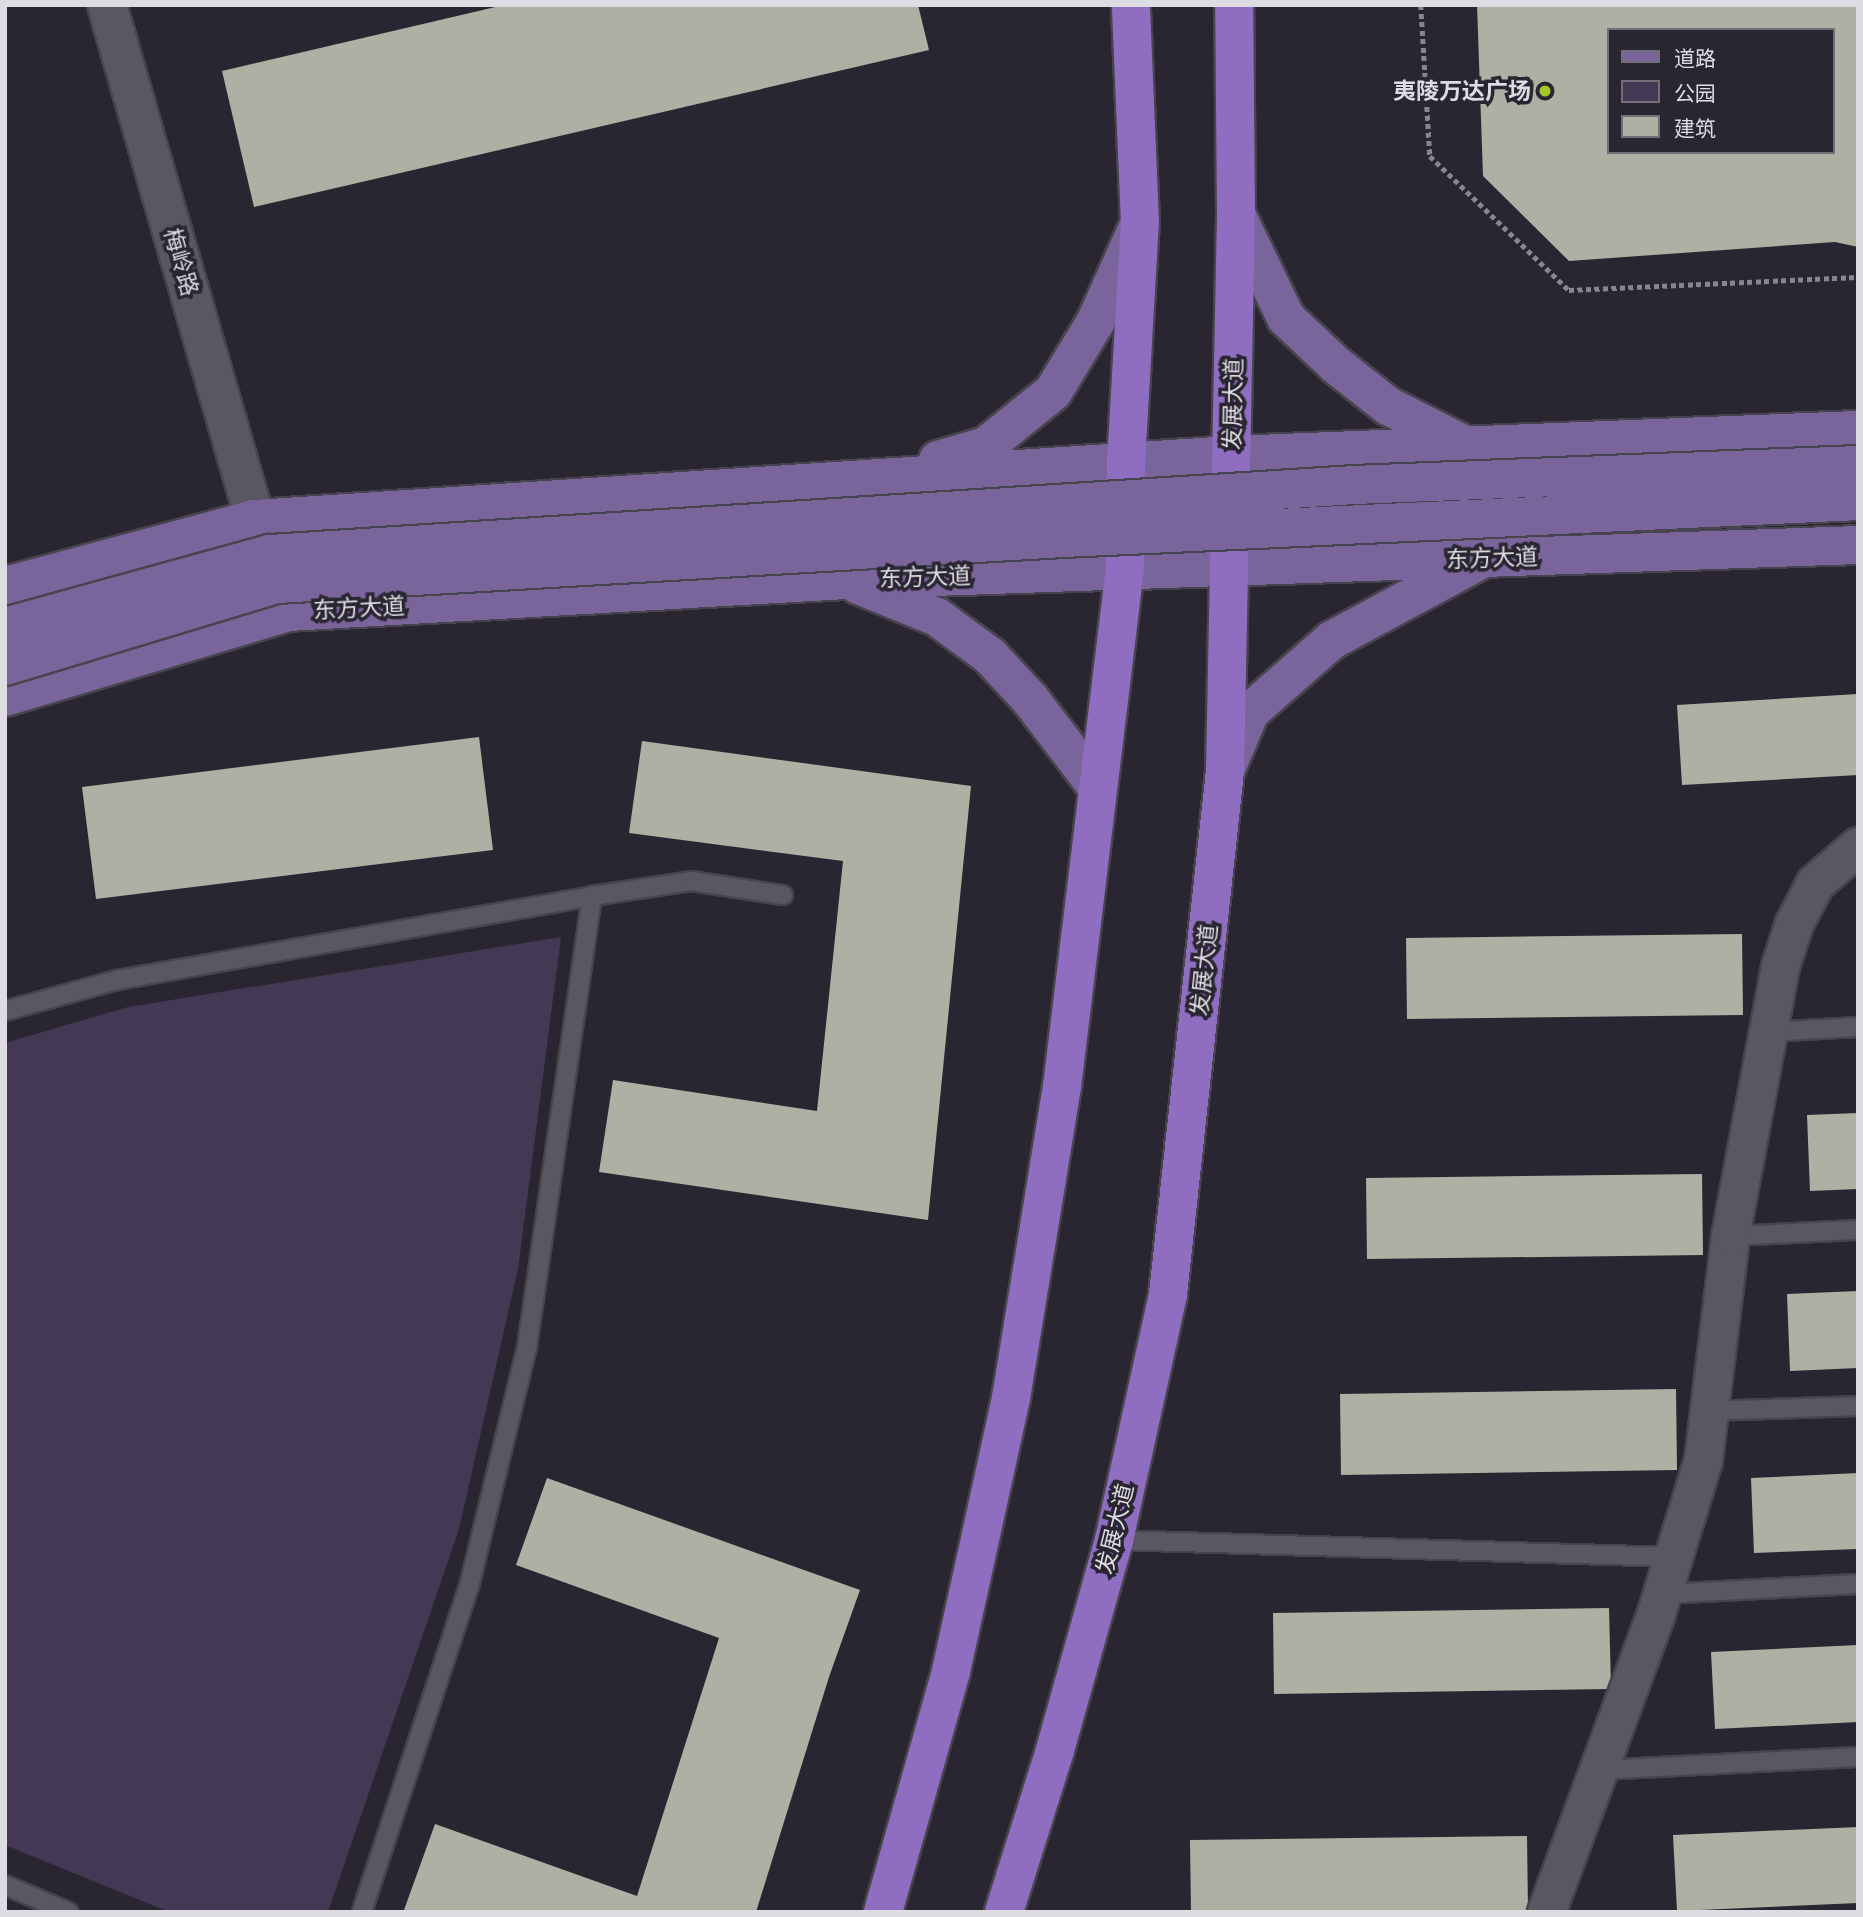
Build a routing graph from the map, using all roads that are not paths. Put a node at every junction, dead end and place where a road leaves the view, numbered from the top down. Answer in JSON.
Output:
{"nodes":[{"id":1,"x":107,"y":5,"type":"edge"},
{"id":2,"x":1131,"y":5,"type":"edge"},
{"id":3,"x":1234,"y":5,"type":"edge"},
{"id":4,"x":1236,"y":214,"type":"junction"},
{"id":5,"x":1140,"y":223,"type":"junction"},
{"id":6,"x":1858,"y":430,"type":"edge"},
{"id":7,"x":1467,"y":446,"type":"junction"},
{"id":8,"x":1232,"y":456,"type":"junction"},
{"id":9,"x":1126,"y":463,"type":"junction"},
{"id":10,"x":1858,"y":465,"type":"edge"},
{"id":11,"x":873,"y":479,"type":"junction"},
{"id":12,"x":1858,"y":501,"type":"edge"},
{"id":13,"x":256,"y":519,"type":"junction"},
{"id":14,"x":1858,"y":545,"type":"edge"},
{"id":15,"x":1485,"y":558,"type":"junction"},
{"id":16,"x":1232,"y":566,"type":"junction"},
{"id":17,"x":1125,"y":568,"type":"junction"},
{"id":18,"x":846,"y":580,"type":"junction"},
{"id":19,"x":5,"y":586,"type":"edge"},
{"id":20,"x":5,"y":627,"type":"edge"},
{"id":21,"x":5,"y":666,"type":"edge"},
{"id":22,"x":5,"y":697,"type":"edge"},
{"id":23,"x":1226,"y":771,"type":"junction"},
{"id":24,"x":1097,"y":787,"type":"junction"},
{"id":25,"x":1858,"y":846,"type":"edge"},
{"id":26,"x":592,"y":895,"type":"junction"},
{"id":27,"x":783,"y":895,"type":"dead end"},
{"id":28,"x":5,"y":1011,"type":"edge"},
{"id":29,"x":1858,"y":1027,"type":"edge"},
{"id":30,"x":1767,"y":1032,"type":"junction"},
{"id":31,"x":1858,"y":1230,"type":"edge"},
{"id":32,"x":1730,"y":1236,"type":"junction"},
{"id":33,"x":1858,"y":1406,"type":"edge"},
{"id":34,"x":1709,"y":1411,"type":"junction"},
{"id":35,"x":1114,"y":1540,"type":"junction"},
{"id":36,"x":1673,"y":1557,"type":"junction"},
{"id":37,"x":1858,"y":1584,"type":"edge"},
{"id":38,"x":1661,"y":1594,"type":"junction"},
{"id":39,"x":1858,"y":1757,"type":"edge"},
{"id":40,"x":1598,"y":1770,"type":"junction"},
{"id":41,"x":5,"y":1885,"type":"edge"},
{"id":42,"x":68,"y":1912,"type":"edge"},
{"id":43,"x":362,"y":1912,"type":"edge"},
{"id":44,"x":883,"y":1912,"type":"edge"},
{"id":45,"x":1004,"y":1912,"type":"edge"},
{"id":46,"x":1546,"y":1912,"type":"edge"}],
"edges":[{"from":1,"to":13,"type":"street","name":"梅岭路"},
{"from":2,"to":5,"type":"highway"},
{"from":3,"to":4,"type":"highway","name":"发展大道"},
{"from":4,"to":7,"type":"main road"},
{"from":4,"to":8,"type":"highway","name":"发展大道"},
{"from":5,"to":9,"type":"highway"},
{"from":5,"to":11,"type":"main road"},
{"from":6,"to":7,"type":"main road"},
{"from":7,"to":8,"type":"main road"},
{"from":8,"to":9,"type":"main road"},
{"from":8,"to":16,"type":"highway","name":"发展大道"},
{"from":9,"to":11,"type":"main road"},
{"from":9,"to":17,"type":"highway"},
{"from":10,"to":20,"type":"main road","bridge":true},
{"from":11,"to":13,"type":"main road"},
{"from":12,"to":21,"type":"main road","bridge":true},
{"from":13,"to":19,"type":"main road"},
{"from":14,"to":15,"type":"main road","name":"东方大道"},
{"from":15,"to":16,"type":"main road","name":"东方大道"},
{"from":15,"to":23,"type":"main road"},
{"from":16,"to":17,"type":"main road","name":"东方大道"},
{"from":16,"to":23,"type":"highway","name":"发展大道"},
{"from":17,"to":18,"type":"main road","name":"东方大道"},
{"from":17,"to":24,"type":"highway"},
{"from":18,"to":22,"type":"main road","name":"东方大道"},
{"from":18,"to":24,"type":"main road"},
{"from":23,"to":35,"type":"highway","name":"发展大道"},
{"from":24,"to":44,"type":"highway"},
{"from":25,"to":30,"type":"street"},
{"from":26,"to":27,"type":"lane"},
{"from":26,"to":28,"type":"lane"},
{"from":26,"to":43,"type":"lane"},
{"from":29,"to":30,"type":"lane"},
{"from":30,"to":32,"type":"street"},
{"from":31,"to":32,"type":"lane"},
{"from":32,"to":34,"type":"street"},
{"from":33,"to":34,"type":"lane"},
{"from":34,"to":36,"type":"street"},
{"from":35,"to":36,"type":"lane"},
{"from":35,"to":45,"type":"highway","name":"发展大道"},
{"from":36,"to":38,"type":"street"},
{"from":37,"to":38,"type":"lane"},
{"from":38,"to":40,"type":"street"},
{"from":39,"to":40,"type":"lane"},
{"from":40,"to":46,"type":"street"},
{"from":41,"to":42,"type":"lane"}]}
